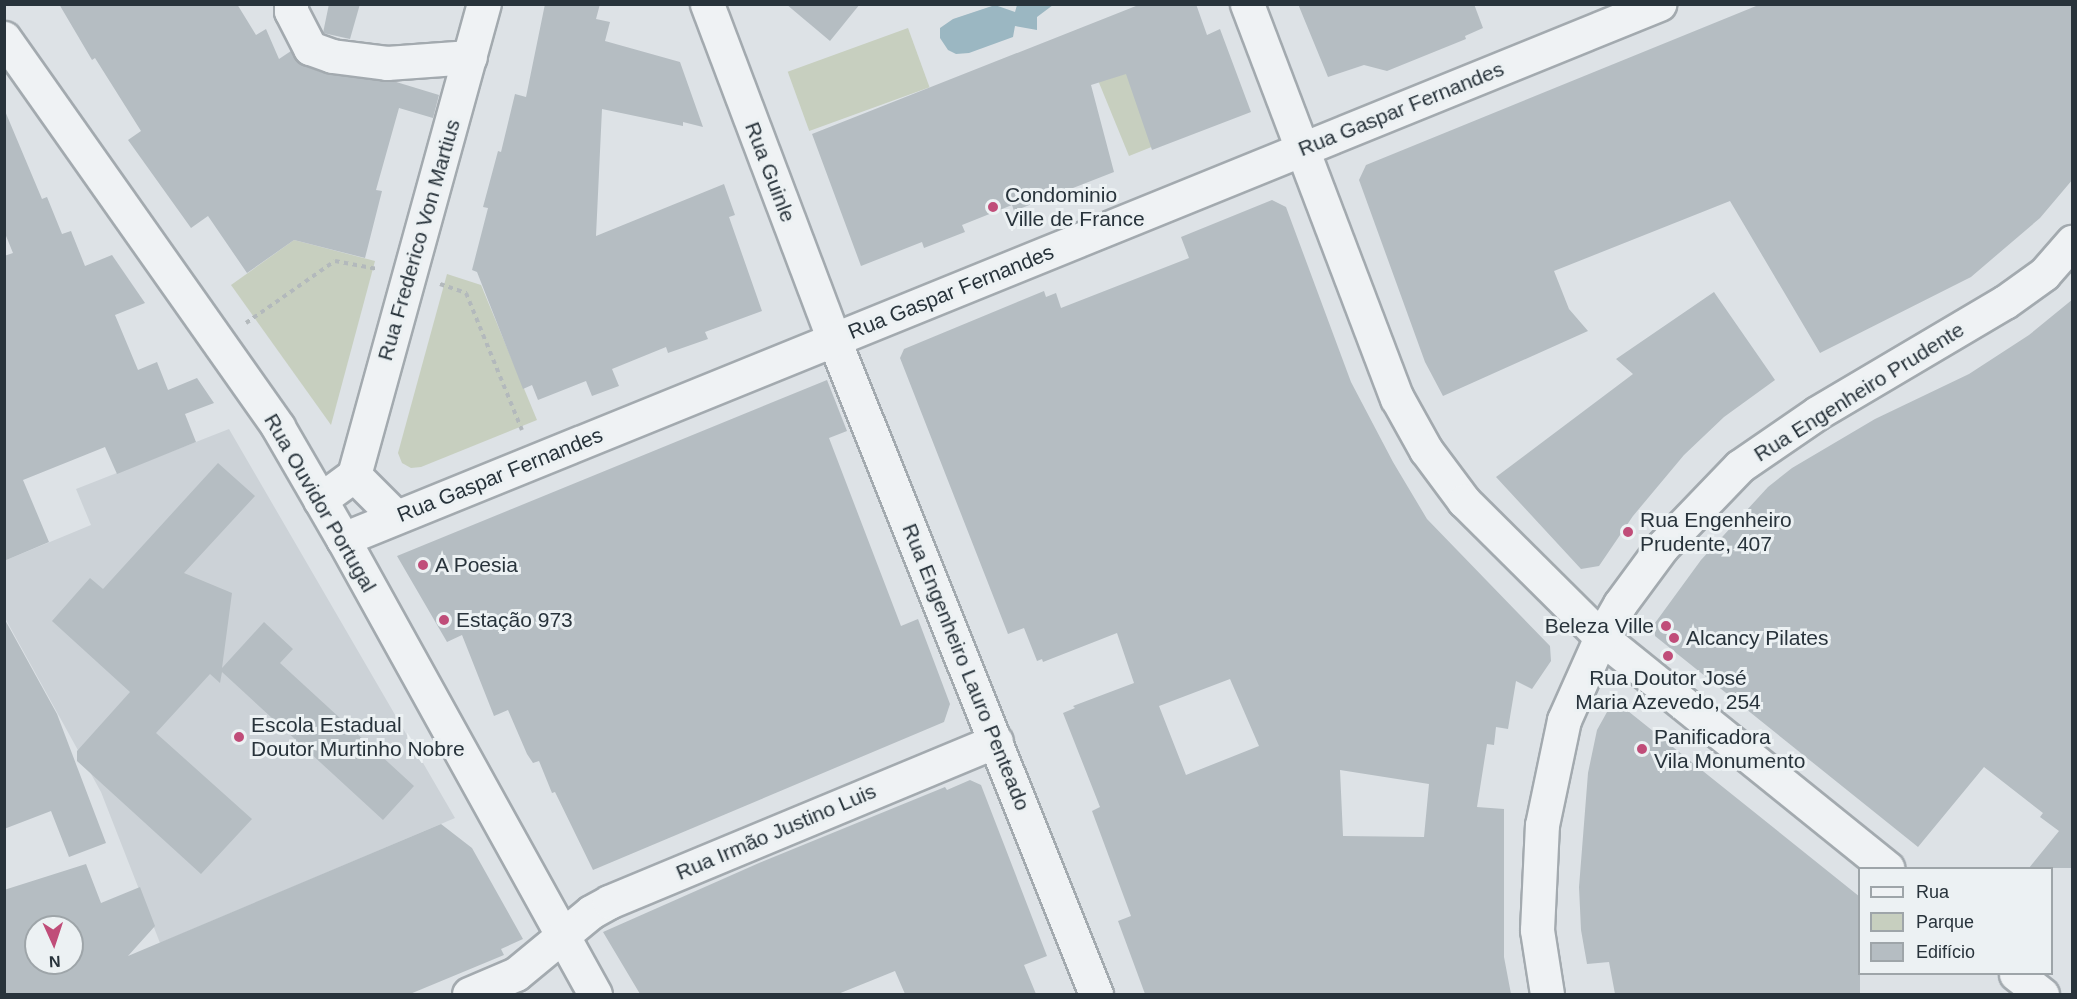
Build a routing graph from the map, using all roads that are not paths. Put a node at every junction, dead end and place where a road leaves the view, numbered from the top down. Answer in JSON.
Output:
{"nodes":[{"id":1,"x":291,"y":4,"type":"edge"},
{"id":2,"x":484,"y":4,"type":"edge"},
{"id":3,"x":707,"y":4,"type":"edge"},
{"id":4,"x":1247,"y":4,"type":"edge"},
{"id":5,"x":1659,"y":4,"type":"edge"},
{"id":6,"x":4,"y":38,"type":"edge"},
{"id":7,"x":470,"y":57,"type":"junction"},
{"id":8,"x":1302,"y":149,"type":"junction"},
{"id":9,"x":2073,"y":242,"type":"edge"},
{"id":10,"x":834,"y":340,"type":"junction"},
{"id":11,"x":354,"y":475,"type":"junction"},
{"id":12,"x":320,"y":500,"type":"junction"},
{"id":13,"x":396,"y":517,"type":"junction"},
{"id":14,"x":343,"y":539,"type":"junction"},
{"id":15,"x":1600,"y":637,"type":"junction"},
{"id":16,"x":996,"y":741,"type":"junction"},
{"id":17,"x":1886,"y":867,"type":"edge"},
{"id":18,"x":562,"y":936,"type":"junction"},
{"id":19,"x":2017,"y":975,"type":"edge"},
{"id":20,"x":469,"y":994,"type":"edge"},
{"id":21,"x":595,"y":994,"type":"edge"},
{"id":22,"x":1096,"y":994,"type":"edge"},
{"id":23,"x":1547,"y":994,"type":"edge"},
{"id":24,"x":2042,"y":994,"type":"edge"}],
"edges":[{"from":1,"to":7,"type":"street"},
{"from":2,"to":7,"type":"street","name":"Rua Frederico Von Martius"},
{"from":3,"to":10,"type":"street","name":"Rua Guinle"},
{"from":4,"to":8,"type":"street"},
{"from":5,"to":8,"type":"street","name":"Rua Gaspar Fernandes"},
{"from":6,"to":12,"type":"street","name":"Rua Ouvidor Portugal"},
{"from":7,"to":11,"type":"street","name":"Rua Frederico Von Martius"},
{"from":8,"to":10,"type":"street","name":"Rua Gaspar Fernandes"},
{"from":8,"to":15,"type":"street"},
{"from":9,"to":15,"type":"street","name":"Rua Engenheiro Prudente"},
{"from":10,"to":13,"type":"street","name":"Rua Gaspar Fernandes"},
{"from":10,"to":16,"type":"street","name":"Rua Engenheiro Lauro Penteado"},
{"from":11,"to":12,"type":"street"},
{"from":11,"to":13,"type":"street"},
{"from":12,"to":14,"type":"street","name":"Rua Ouvidor Portugal"},
{"from":13,"to":14,"type":"street","name":"Rua Gaspar Fernandes"},
{"from":14,"to":18,"type":"street","name":"Rua Ouvidor Portugal"},
{"from":15,"to":17,"type":"street"},
{"from":15,"to":23,"type":"street","name":"Rua Engenheiro Prudente"},
{"from":16,"to":18,"type":"street","name":"Rua Irmão Justino Luis"},
{"from":16,"to":22,"type":"street","name":"Rua Engenheiro Lauro Penteado"},
{"from":18,"to":20,"type":"street","name":"Rua Irmão Justino Luis"},
{"from":18,"to":21,"type":"street","name":"Rua Ouvidor Portugal"},
{"from":19,"to":24,"type":"street"}]}
